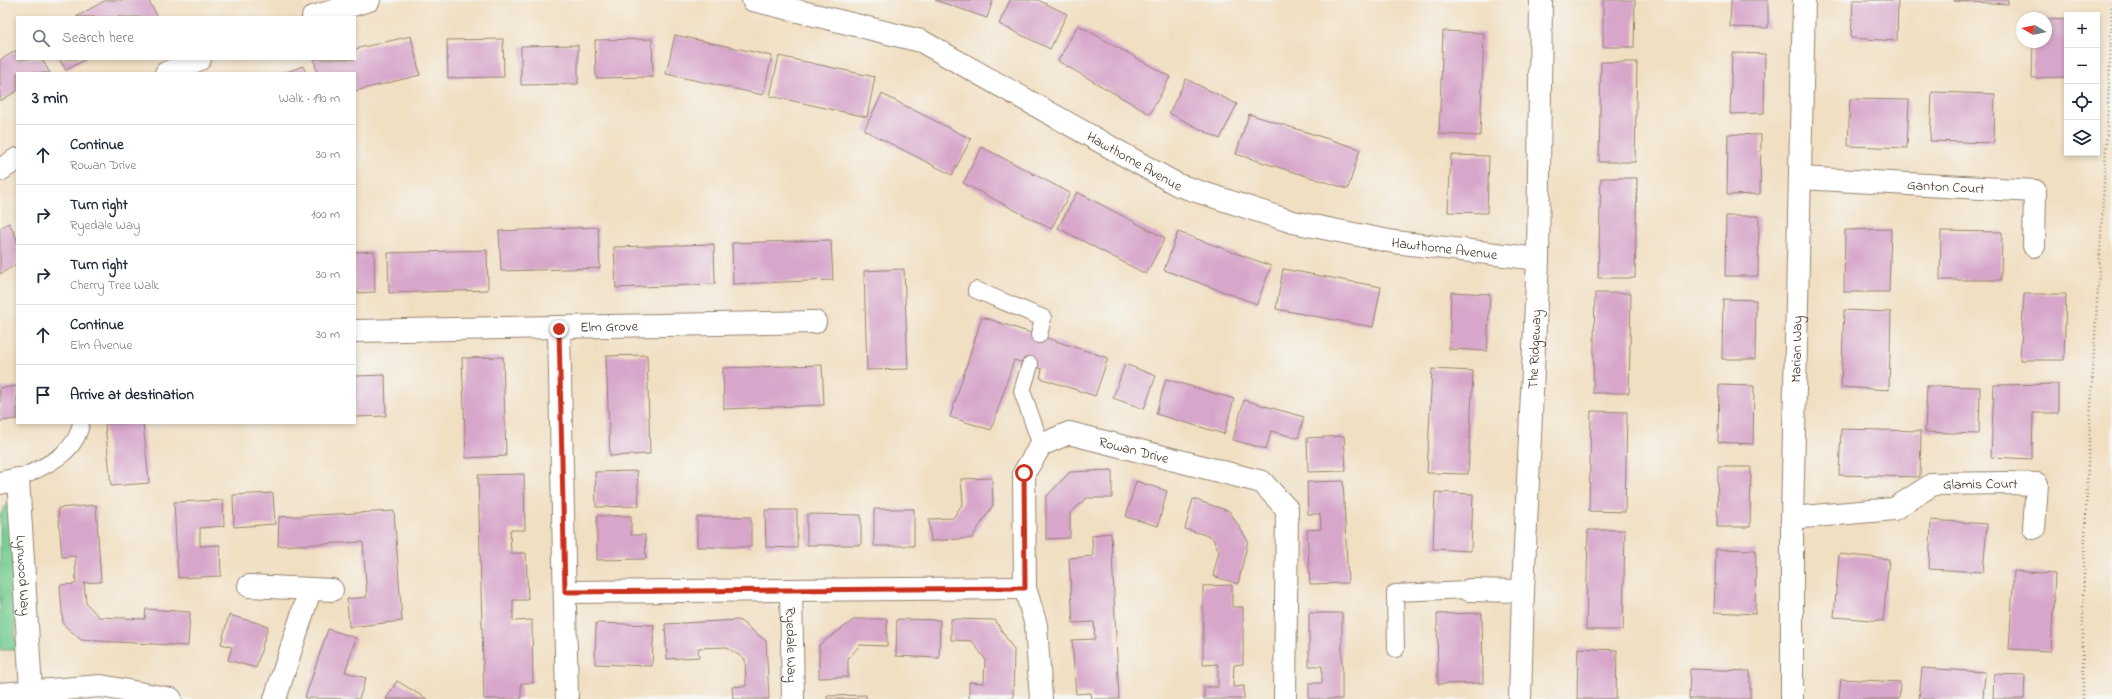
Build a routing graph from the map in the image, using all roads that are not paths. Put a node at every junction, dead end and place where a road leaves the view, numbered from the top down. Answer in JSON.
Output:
{"nodes":[{"id":1,"x":369,"y":0,"type":"edge"},
{"id":2,"x":753,"y":0,"type":"edge"},
{"id":3,"x":1541,"y":0,"type":"edge"},
{"id":4,"x":1804,"y":0,"type":"edge"},
{"id":5,"x":316,"y":16,"type":"edge"},
{"id":6,"x":198,"y":60,"type":"edge"},
{"id":7,"x":168,"y":72,"type":"edge"},
{"id":8,"x":16,"y":160,"type":"edge"},
{"id":9,"x":0,"y":170,"type":"edge"},
{"id":10,"x":1800,"y":178,"type":"junction"},
{"id":11,"x":2034,"y":246,"type":"dead end"},
{"id":12,"x":1538,"y":259,"type":"junction"},
{"id":13,"x":976,"y":290,"type":"dead end"},
{"id":14,"x":815,"y":322,"type":"dead end"},
{"id":15,"x":559,"y":329,"type":"junction"},
{"id":16,"x":356,"y":331,"type":"edge"},
{"id":17,"x":1039,"y":336,"type":"dead end"},
{"id":18,"x":1030,"y":365,"type":"dead end"},
{"id":19,"x":81,"y":424,"type":"edge"},
{"id":20,"x":1041,"y":445,"type":"junction"},
{"id":21,"x":9,"y":481,"type":"edge"},
{"id":22,"x":1792,"y":518,"type":"junction"},
{"id":23,"x":2034,"y":528,"type":"dead end"},
{"id":24,"x":249,"y":586,"type":"dead end"},
{"id":25,"x":1025,"y":588,"type":"junction"},
{"id":26,"x":310,"y":590,"type":"junction"},
{"id":27,"x":332,"y":590,"type":"dead end"},
{"id":28,"x":791,"y":590,"type":"junction"},
{"id":29,"x":1469,"y":590,"type":"joint"},
{"id":30,"x":1523,"y":591,"type":"junction"},
{"id":31,"x":565,"y":592,"type":"junction"},
{"id":32,"x":1396,"y":649,"type":"dead end"},
{"id":33,"x":15,"y":694,"type":"edge"},
{"id":34,"x":171,"y":699,"type":"edge"},
{"id":35,"x":275,"y":699,"type":"edge"},
{"id":36,"x":567,"y":699,"type":"edge"},
{"id":37,"x":793,"y":699,"type":"edge"},
{"id":38,"x":1041,"y":699,"type":"edge"},
{"id":39,"x":1286,"y":699,"type":"edge"},
{"id":40,"x":1520,"y":699,"type":"edge"},
{"id":41,"x":1792,"y":699,"type":"edge"}],
"edges":[{"from":1,"to":5,"type":"street"},
{"from":2,"to":12,"type":"street","name":"Hawthorne Avenue"},
{"from":3,"to":12,"type":"street","name":"The Ridgeway"},
{"from":4,"to":10,"type":"street","name":"Marian Way"},
{"from":6,"to":7,"type":"street"},
{"from":8,"to":9,"type":"street"},
{"from":10,"to":11,"type":"street","name":"Ganton Court"},
{"from":10,"to":22,"type":"street","name":"Marian Way"},
{"from":12,"to":30,"type":"street","name":"The Ridgeway"},
{"from":13,"to":17,"type":"lane"},
{"from":14,"to":15,"type":"street","name":"Elm Grove"},
{"from":15,"to":16,"type":"street","name":"Elm Grove"},
{"from":15,"to":31,"type":"street"},
{"from":18,"to":20,"type":"lane"},
{"from":19,"to":21,"type":"lane"},
{"from":20,"to":25,"type":"street"},
{"from":20,"to":39,"type":"street","name":"Rowan Drive"},
{"from":21,"to":33,"type":"street","name":"Lynwood Way"},
{"from":22,"to":23,"type":"street","name":"Glamis Court"},
{"from":22,"to":41,"type":"street","name":"Marian Way"},
{"from":24,"to":26,"type":"street"},
{"from":25,"to":28,"type":"street","name":"Ryedale Way"},
{"from":25,"to":38,"type":"street"},
{"from":26,"to":27,"type":"street"},
{"from":26,"to":35,"type":"street"},
{"from":28,"to":31,"type":"street","name":"Ryedale Way"},
{"from":28,"to":37,"type":"street","name":"Ryedale Way"},
{"from":29,"to":30,"type":"street"},
{"from":29,"to":32,"type":"lane"},
{"from":30,"to":40,"type":"street","name":"The Ridgeway"},
{"from":31,"to":36,"type":"street"},
{"from":33,"to":34,"type":"street","name":"Lynwood Way"}]}
